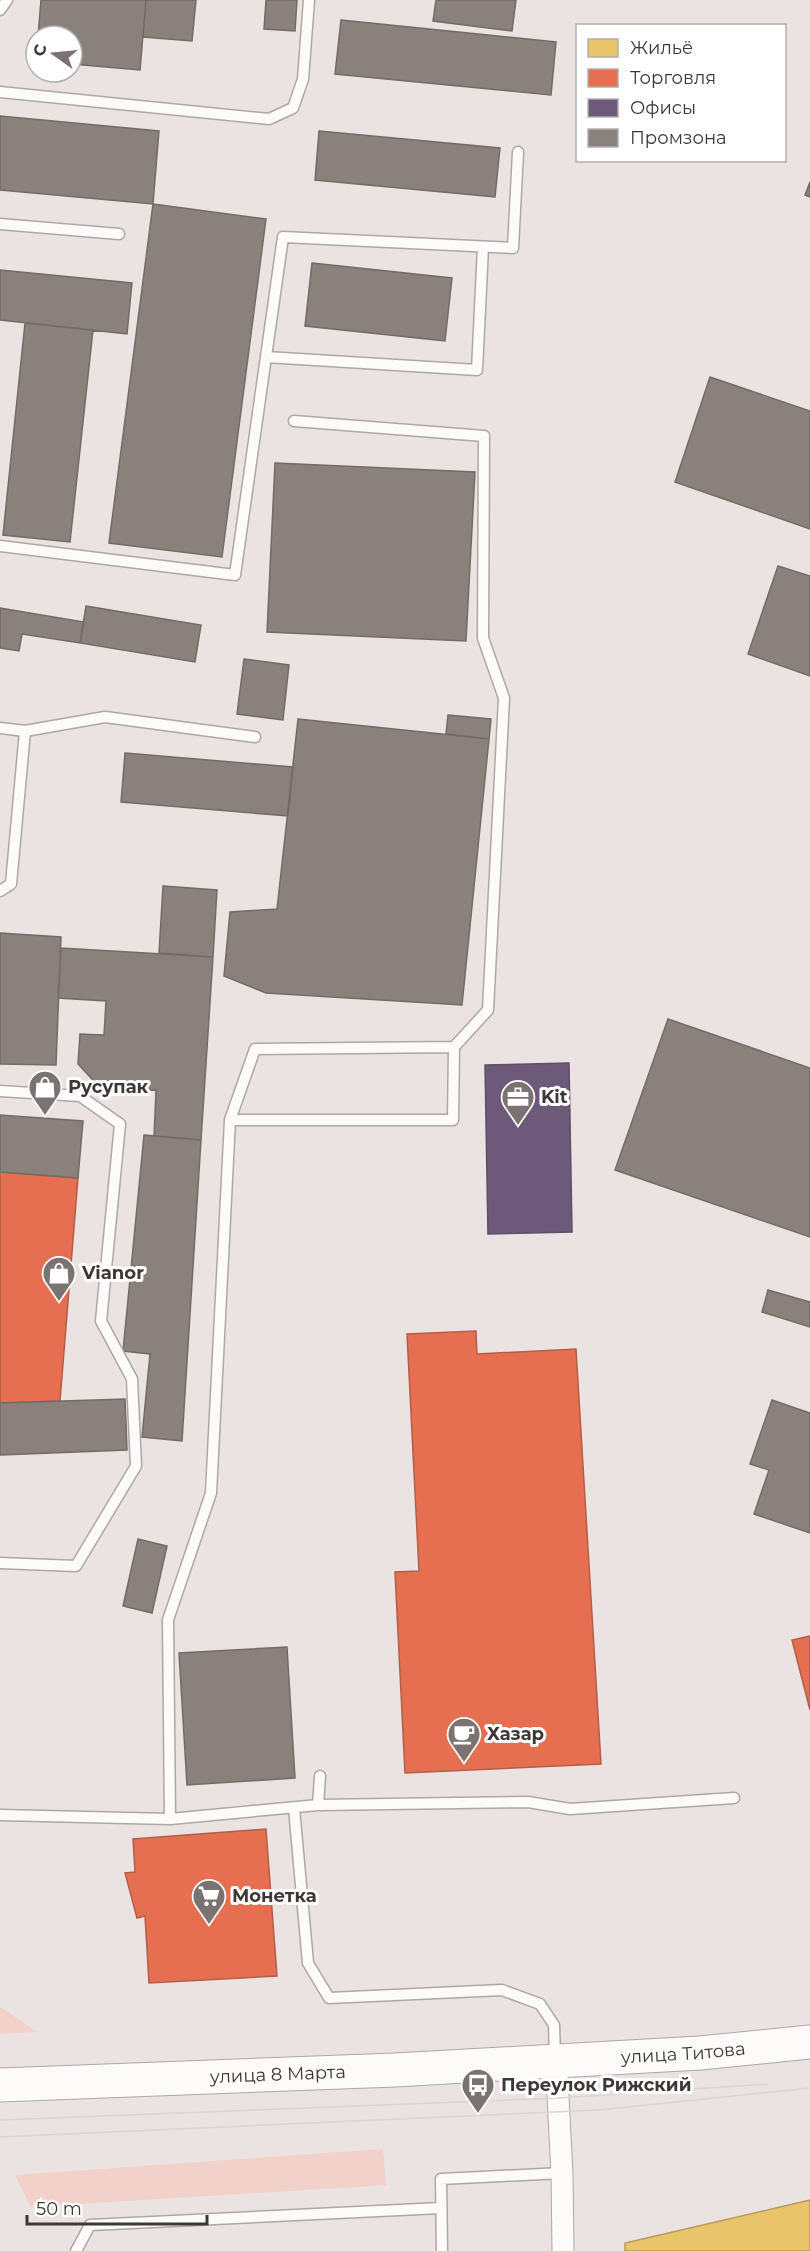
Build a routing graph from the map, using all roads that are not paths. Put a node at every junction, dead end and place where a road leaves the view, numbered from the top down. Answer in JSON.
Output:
{"nodes":[{"id":1,"x":7,"y":0,"type":"edge"},
{"id":2,"x":309,"y":0,"type":"edge"},
{"id":3,"x":0,"y":10,"type":"edge"},
{"id":4,"x":0,"y":92,"type":"edge"},
{"id":5,"x":518,"y":152,"type":"dead end"},
{"id":6,"x":0,"y":224,"type":"edge"},
{"id":7,"x":119,"y":234,"type":"dead end"},
{"id":8,"x":483,"y":247,"type":"junction"},
{"id":9,"x":266,"y":357,"type":"junction"},
{"id":10,"x":294,"y":421,"type":"dead end"},
{"id":11,"x":0,"y":546,"type":"edge"},
{"id":12,"x":0,"y":728,"type":"edge"},
{"id":13,"x":25,"y":731,"type":"junction"},
{"id":14,"x":255,"y":736,"type":"dead end"},
{"id":15,"x":0,"y":891,"type":"edge"},
{"id":16,"x":454,"y":1047,"type":"junction"},
{"id":17,"x":0,"y":1091,"type":"edge"},
{"id":18,"x":230,"y":1120,"type":"junction"},
{"id":19,"x":0,"y":1563,"type":"edge"},
{"id":20,"x":320,"y":1776,"type":"dead end"},
{"id":21,"x":734,"y":1798,"type":"dead end"},
{"id":22,"x":318,"y":1805,"type":"junction"},
{"id":23,"x":294,"y":1808,"type":"junction"},
{"id":24,"x":0,"y":1815,"type":"edge"},
{"id":25,"x":170,"y":1819,"type":"junction"},
{"id":26,"x":810,"y":2042,"type":"edge"},
{"id":27,"x":556,"y":2060,"type":"junction"},
{"id":28,"x":0,"y":2085,"type":"edge"},
{"id":29,"x":562,"y":2173,"type":"junction"},
{"id":30,"x":441,"y":2208,"type":"junction"},
{"id":31,"x":76,"y":2251,"type":"edge"},
{"id":32,"x":442,"y":2251,"type":"edge"},
{"id":33,"x":563,"y":2251,"type":"edge"}],
"edges":[{"from":1,"to":3,"type":"lane"},
{"from":2,"to":4,"type":"lane"},
{"from":5,"to":8,"type":"lane"},
{"from":6,"to":7,"type":"lane"},
{"from":8,"to":9,"type":"lane"},
{"from":8,"to":9,"type":"lane"},
{"from":9,"to":11,"type":"lane"},
{"from":10,"to":16,"type":"lane"},
{"from":12,"to":13,"type":"lane"},
{"from":13,"to":14,"type":"lane"},
{"from":13,"to":15,"type":"lane"},
{"from":16,"to":18,"type":"lane"},
{"from":16,"to":18,"type":"lane"},
{"from":17,"to":19,"type":"lane"},
{"from":18,"to":25,"type":"lane"},
{"from":20,"to":22,"type":"lane"},
{"from":21,"to":22,"type":"lane"},
{"from":22,"to":23,"type":"lane"},
{"from":23,"to":25,"type":"lane"},
{"from":23,"to":27,"type":"lane"},
{"from":24,"to":25,"type":"lane"},
{"from":26,"to":27,"type":"main road","name":"улица Титова"},
{"from":27,"to":28,"type":"main road","name":"улица 8 Марта"},
{"from":27,"to":29,"type":"street"},
{"from":29,"to":30,"type":"lane"},
{"from":29,"to":33,"type":"street"},
{"from":30,"to":31,"type":"lane"},
{"from":30,"to":32,"type":"lane"}]}
